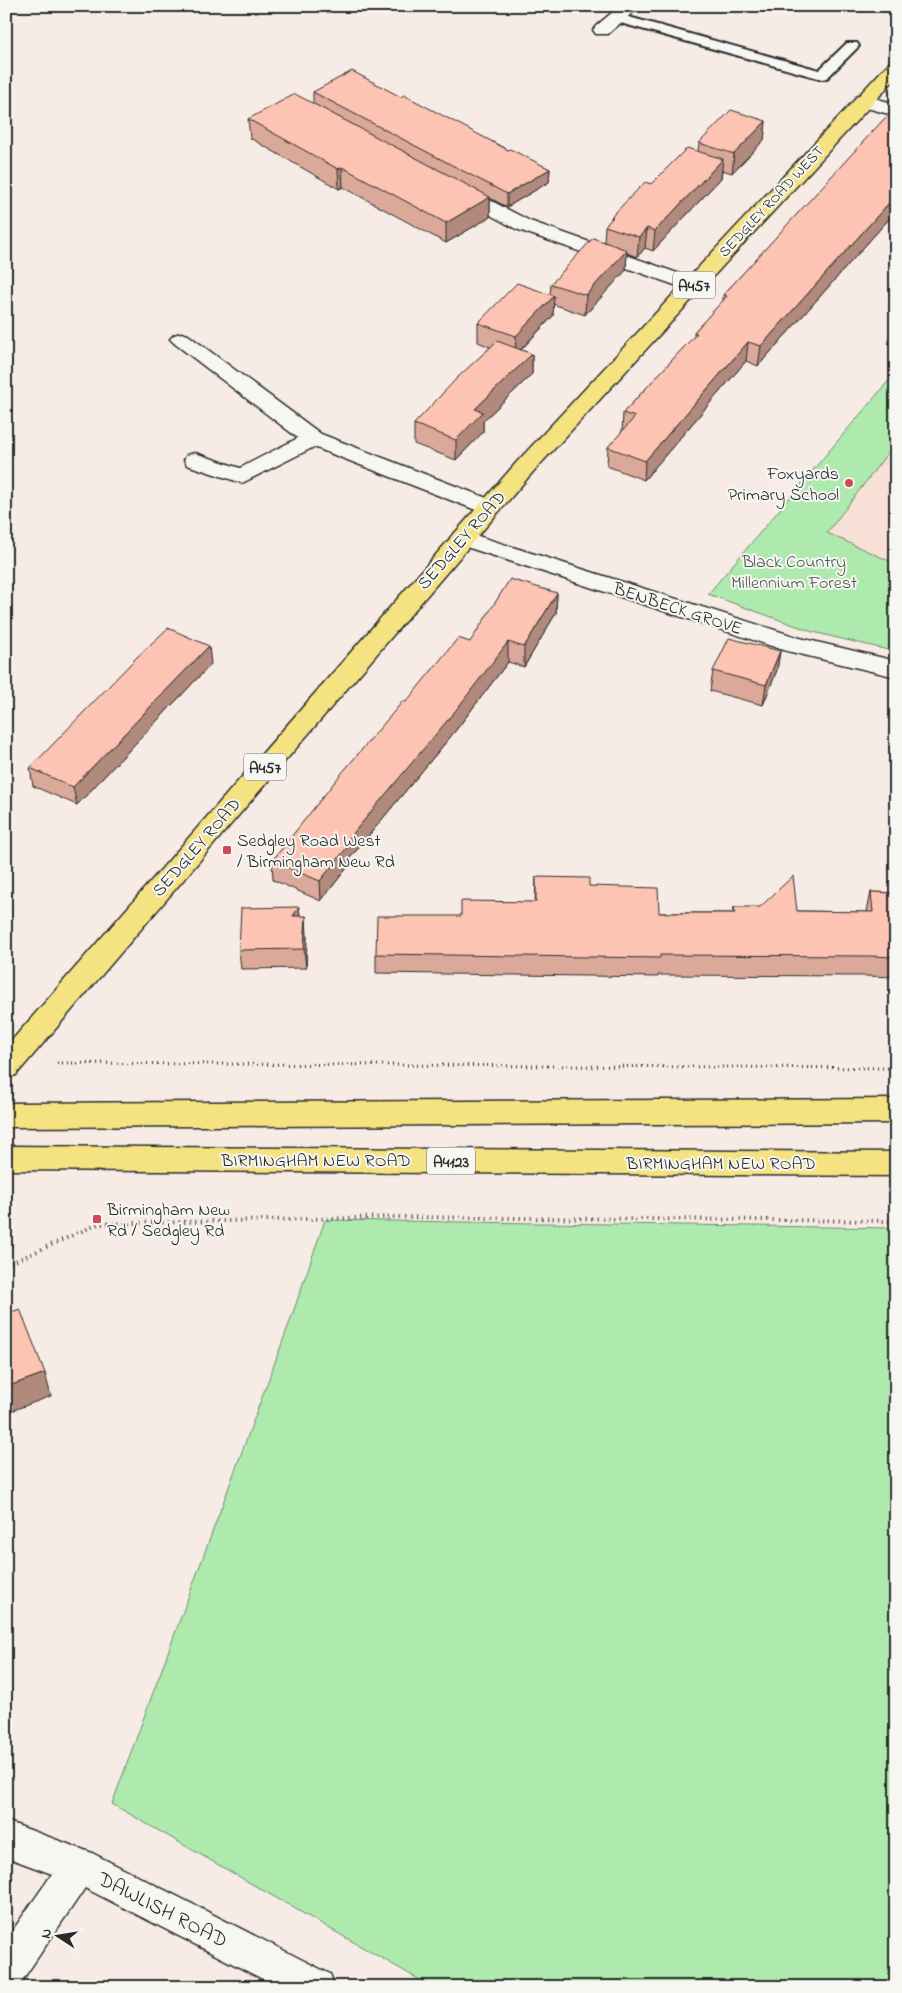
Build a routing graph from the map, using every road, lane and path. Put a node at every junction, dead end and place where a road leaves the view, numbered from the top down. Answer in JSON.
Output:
{"nodes":[{"id":1,"x":625,"y":12,"type":"edge"},
{"id":2,"x":602,"y":30,"type":"dead end"},
{"id":3,"x":852,"y":46,"type":"dead end"},
{"id":4,"x":896,"y":67,"type":"edge"},
{"id":5,"x":863,"y":101,"type":"junction"},
{"id":6,"x":896,"y":110,"type":"edge"},
{"id":7,"x":437,"y":179,"type":"edge"},
{"id":8,"x":693,"y":285,"type":"junction"},
{"id":9,"x":181,"y":339,"type":"dead end"},
{"id":10,"x":313,"y":438,"type":"junction"},
{"id":11,"x":195,"y":460,"type":"dead end"},
{"id":12,"x":524,"y":468,"type":"joint"},
{"id":13,"x":489,"y":507,"type":"junction"},
{"id":14,"x":462,"y":538,"type":"junction"},
{"id":15,"x":896,"y":669,"type":"edge"},
{"id":16,"x":8,"y":1065,"type":"edge"},
{"id":17,"x":896,"y":1068,"type":"edge"},
{"id":18,"x":896,"y":1111,"type":"edge"},
{"id":19,"x":6,"y":1115,"type":"edge"},
{"id":20,"x":6,"y":1158,"type":"edge"},
{"id":21,"x":896,"y":1164,"type":"edge"},
{"id":22,"x":896,"y":1221,"type":"edge"},
{"id":23,"x":6,"y":1265,"type":"edge"},
{"id":24,"x":6,"y":1839,"type":"edge"},
{"id":25,"x":80,"y":1866,"type":"junction"},
{"id":26,"x":6,"y":1972,"type":"edge"},
{"id":27,"x":317,"y":1987,"type":"edge"}],
"edges":[{"from":1,"to":2,"type":"street"},
{"from":1,"to":3,"type":"lane"},
{"from":4,"to":5,"type":"main road","name":"SEDGLEY ROAD WEST","number":"A457"},
{"from":5,"to":6,"type":"street"},
{"from":5,"to":8,"type":"main road","name":"SEDGLEY ROAD WEST","number":"A457"},
{"from":7,"to":8,"type":"street"},
{"from":8,"to":12,"type":"main road","name":"SEDGLEY ROAD WEST","number":"A457"},
{"from":9,"to":10,"type":"street"},
{"from":10,"to":11,"type":"street"},
{"from":10,"to":13,"type":"street"},
{"from":12,"to":13,"type":"main road","name":"SEDGLEY ROAD","number":"A457"},
{"from":13,"to":14,"type":"main road","name":"SEDGLEY ROAD","number":"A457"},
{"from":14,"to":15,"type":"street","name":"BENBECK GROVE"},
{"from":14,"to":16,"type":"main road","name":"SEDGLEY ROAD","number":"A457"},
{"from":16,"to":17,"type":"path"},
{"from":18,"to":19,"type":"main road"},
{"from":20,"to":21,"type":"main road","name":"BIRMINGHAM NEW ROAD","number":"A4123"},
{"from":22,"to":23,"type":"path"},
{"from":24,"to":25,"type":"street","name":"DAWLISH ROAD"},
{"from":25,"to":26,"type":"street"},
{"from":25,"to":27,"type":"street","name":"DAWLISH ROAD"}]}
